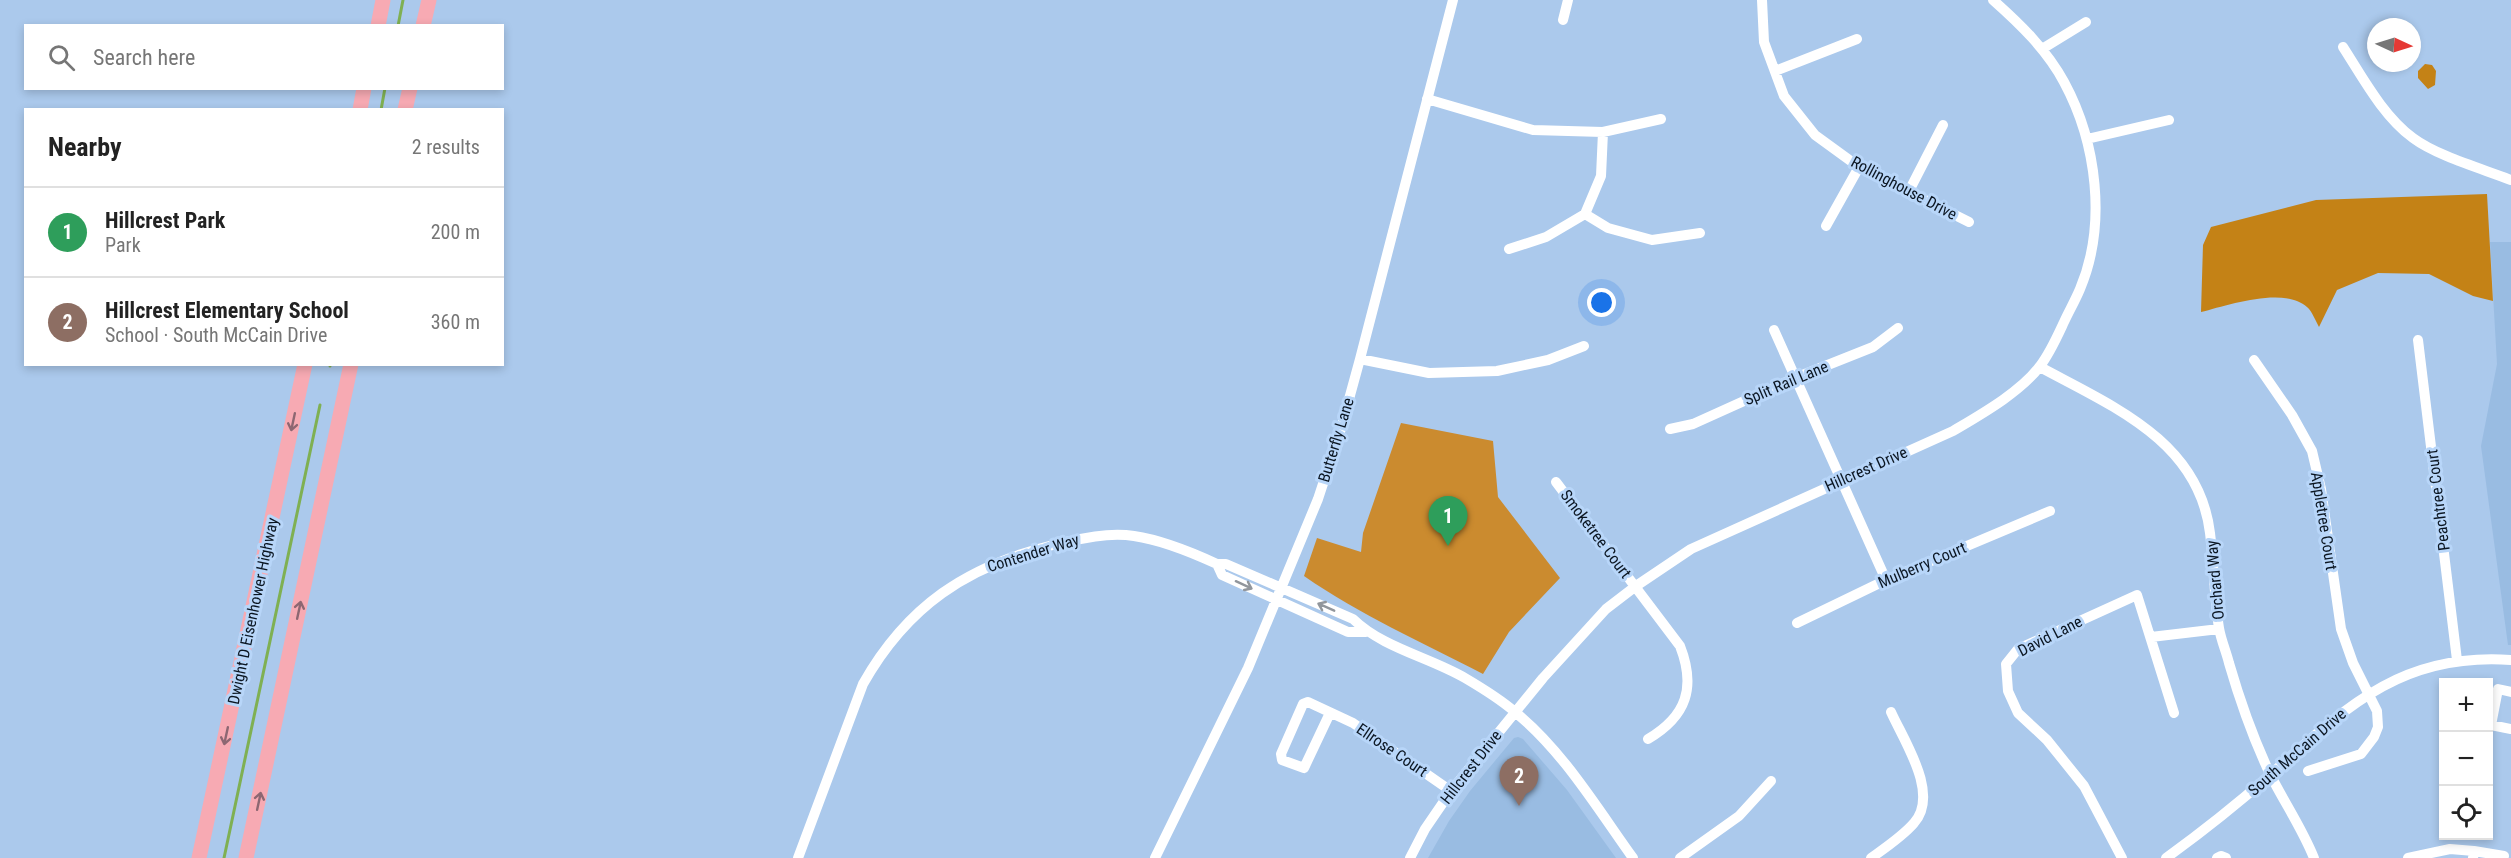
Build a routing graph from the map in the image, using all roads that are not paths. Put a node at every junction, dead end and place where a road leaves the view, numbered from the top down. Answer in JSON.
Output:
{"nodes":[{"id":1,"x":383,"y":0,"type":"edge"},
{"id":2,"x":429,"y":0,"type":"edge"},
{"id":3,"x":1453,"y":0,"type":"edge"},
{"id":4,"x":1568,"y":0,"type":"edge"},
{"id":5,"x":1762,"y":0,"type":"edge"},
{"id":6,"x":1993,"y":0,"type":"edge"},
{"id":7,"x":1563,"y":20,"type":"dead end"},
{"id":8,"x":2086,"y":22,"type":"dead end"},
{"id":9,"x":378,"y":24,"type":"edge"},
{"id":10,"x":423,"y":24,"type":"edge"},
{"id":11,"x":1857,"y":39,"type":"dead end"},
{"id":12,"x":2343,"y":47,"type":"dead end"},
{"id":13,"x":2042,"y":49,"type":"junction"},
{"id":14,"x":1775,"y":71,"type":"junction"},
{"id":15,"x":364,"y":90,"type":"edge"},
{"id":16,"x":410,"y":90,"type":"edge"},
{"id":17,"x":1427,"y":99,"type":"junction"},
{"id":18,"x":360,"y":108,"type":"edge"},
{"id":19,"x":405,"y":108,"type":"edge"},
{"id":20,"x":1661,"y":119,"type":"dead end"},
{"id":21,"x":2169,"y":120,"type":"dead end"},
{"id":22,"x":1943,"y":125,"type":"dead end"},
{"id":23,"x":1603,"y":132,"type":"junction"},
{"id":24,"x":2087,"y":139,"type":"junction"},
{"id":25,"x":1859,"y":167,"type":"junction"},
{"id":26,"x":2511,"y":180,"type":"edge"},
{"id":27,"x":1908,"y":193,"type":"junction"},
{"id":28,"x":1586,"y":214,"type":"junction"},
{"id":29,"x":1969,"y":222,"type":"dead end"},
{"id":30,"x":1826,"y":226,"type":"dead end"},
{"id":31,"x":1700,"y":233,"type":"dead end"},
{"id":32,"x":1509,"y":249,"type":"dead end"},
{"id":33,"x":1898,"y":328,"type":"dead end"},
{"id":34,"x":1774,"y":330,"type":"dead end"},
{"id":35,"x":2418,"y":340,"type":"dead end"},
{"id":36,"x":1584,"y":346,"type":"dead end"},
{"id":37,"x":1360,"y":359,"type":"junction"},
{"id":38,"x":2254,"y":360,"type":"dead end"},
{"id":39,"x":305,"y":366,"type":"edge"},
{"id":40,"x":351,"y":366,"type":"edge"},
{"id":41,"x":2040,"y":367,"type":"junction"},
{"id":42,"x":1795,"y":378,"type":"junction"},
{"id":43,"x":1670,"y":429,"type":"dead end"},
{"id":44,"x":1841,"y":480,"type":"junction"},
{"id":45,"x":1556,"y":482,"type":"dead end"},
{"id":46,"x":2050,"y":511,"type":"dead end"},
{"id":47,"x":1217,"y":564,"type":"junction"},
{"id":48,"x":1886,"y":580,"type":"junction"},
{"id":49,"x":1636,"y":586,"type":"junction"},
{"id":50,"x":1282,"y":588,"type":"junction"},
{"id":51,"x":1277,"y":601,"type":"junction"},
{"id":52,"x":1797,"y":623,"type":"dead end"},
{"id":53,"x":2219,"y":629,"type":"junction"},
{"id":54,"x":1366,"y":632,"type":"junction"},
{"id":55,"x":2151,"y":637,"type":"junction"},
{"id":56,"x":2457,"y":660,"type":"junction"},
{"id":57,"x":2511,"y":660,"type":"edge"},
{"id":58,"x":2511,"y":692,"type":"edge"},
{"id":59,"x":2369,"y":693,"type":"junction"},
{"id":60,"x":1515,"y":711,"type":"junction"},
{"id":61,"x":1891,"y":712,"type":"dead end"},
{"id":62,"x":1330,"y":713,"type":"junction"},
{"id":63,"x":2174,"y":713,"type":"dead end"},
{"id":64,"x":2511,"y":729,"type":"edge"},
{"id":65,"x":1648,"y":739,"type":"dead end"},
{"id":66,"x":2308,"y":771,"type":"dead end"},
{"id":67,"x":2270,"y":775,"type":"junction"},
{"id":68,"x":1771,"y":781,"type":"dead end"},
{"id":69,"x":1451,"y":791,"type":"junction"},
{"id":70,"x":2474,"y":854,"type":"edge"},
{"id":71,"x":1875,"y":857,"type":"edge"},
{"id":72,"x":200,"y":858,"type":"edge"},
{"id":73,"x":246,"y":858,"type":"edge"},
{"id":74,"x":798,"y":858,"type":"edge"},
{"id":75,"x":1155,"y":858,"type":"edge"},
{"id":76,"x":1410,"y":858,"type":"edge"},
{"id":77,"x":1633,"y":858,"type":"edge"},
{"id":78,"x":1680,"y":858,"type":"edge"},
{"id":79,"x":2122,"y":858,"type":"edge"},
{"id":80,"x":2166,"y":858,"type":"edge"},
{"id":81,"x":2217,"y":858,"type":"edge"},
{"id":82,"x":2226,"y":858,"type":"edge"},
{"id":83,"x":2314,"y":858,"type":"edge"},
{"id":84,"x":2408,"y":858,"type":"edge"},
{"id":85,"x":2503,"y":858,"type":"edge"}],
"edges":[{"from":1,"to":9,"type":"highway"},
{"from":2,"to":10,"type":"highway"},
{"from":3,"to":17,"type":"street","name":"Butterfly Lane"},
{"from":4,"to":7,"type":"street"},
{"from":5,"to":14,"type":"street","name":"Rollinghouse Drive"},
{"from":6,"to":13,"type":"street","name":"Hillcrest Drive"},
{"from":8,"to":13,"type":"street"},
{"from":11,"to":14,"type":"street"},
{"from":12,"to":26,"type":"street"},
{"from":13,"to":24,"type":"street","name":"Hillcrest Drive"},
{"from":14,"to":25,"type":"street","name":"Rollinghouse Drive"},
{"from":15,"to":18,"type":"highway"},
{"from":16,"to":19,"type":"highway"},
{"from":17,"to":23,"type":"street"},
{"from":17,"to":37,"type":"street","name":"Butterfly Lane"},
{"from":20,"to":23,"type":"street"},
{"from":21,"to":24,"type":"street"},
{"from":22,"to":27,"type":"street"},
{"from":23,"to":28,"type":"street"},
{"from":24,"to":41,"type":"street","name":"Hillcrest Drive"},
{"from":25,"to":27,"type":"street","name":"Rollinghouse Drive"},
{"from":25,"to":30,"type":"street"},
{"from":27,"to":29,"type":"street","name":"Rollinghouse Drive"},
{"from":28,"to":31,"type":"street"},
{"from":28,"to":32,"type":"street"},
{"from":33,"to":42,"type":"street","name":"Split Rail Lane"},
{"from":34,"to":42,"type":"street"},
{"from":35,"to":56,"type":"street","name":"Peachtree Court"},
{"from":36,"to":37,"type":"street"},
{"from":37,"to":50,"type":"street","name":"Butterfly Lane"},
{"from":38,"to":59,"type":"street","name":"Appletree Court"},
{"from":39,"to":72,"type":"highway","name":"Dwight D Eisenhower Highway","one_way":true},
{"from":73,"to":40,"type":"highway","one_way":true},
{"from":41,"to":44,"type":"street","name":"Hillcrest Drive"},
{"from":41,"to":53,"type":"street","name":"Orchard Way"},
{"from":42,"to":43,"type":"street","name":"Split Rail Lane"},
{"from":42,"to":44,"type":"street"},
{"from":44,"to":48,"type":"street"},
{"from":44,"to":49,"type":"street","name":"Hillcrest Drive"},
{"from":45,"to":49,"type":"street","name":"Smoketree Court"},
{"from":46,"to":48,"type":"street","name":"Mulberry Court"},
{"from":47,"to":50,"type":"street","name":"Contender Way"},
{"from":47,"to":51,"type":"street","name":"Contender Way","one_way":true},
{"from":47,"to":74,"type":"street","name":"Contender Way"},
{"from":48,"to":52,"type":"street","name":"Mulberry Court"},
{"from":49,"to":60,"type":"street","name":"Hillcrest Drive"},
{"from":49,"to":65,"type":"street","name":"Smoketree Court"},
{"from":50,"to":51,"type":"street","name":"Butterfly Lane"},
{"from":54,"to":50,"type":"street","one_way":true},
{"from":51,"to":54,"type":"street"},
{"from":51,"to":75,"type":"street","name":"Butterfly Lane"},
{"from":53,"to":55,"type":"street"},
{"from":53,"to":67,"type":"street","name":"Orchard Way"},
{"from":54,"to":60,"type":"street"},
{"from":55,"to":63,"type":"street","name":"David Lane"},
{"from":55,"to":79,"type":"street","name":"David Lane"},
{"from":56,"to":57,"type":"street","name":"South McCain Drive"},
{"from":56,"to":59,"type":"street","name":"South McCain Drive"},
{"from":58,"to":64,"type":"street"},
{"from":59,"to":66,"type":"street","name":"Appletree Court"},
{"from":59,"to":67,"type":"street","name":"South McCain Drive"},
{"from":60,"to":69,"type":"street","name":"Hillcrest Drive"},
{"from":60,"to":77,"type":"street"},
{"from":61,"to":71,"type":"street"},
{"from":62,"to":62,"type":"street","name":"Ellrose Court"},
{"from":62,"to":69,"type":"street","name":"Ellrose Court"},
{"from":67,"to":80,"type":"street","name":"South McCain Drive"},
{"from":67,"to":83,"type":"street","name":"Orchard Way"},
{"from":68,"to":78,"type":"street"},
{"from":69,"to":76,"type":"street","name":"Hillcrest Drive"},
{"from":70,"to":84,"type":"street"},
{"from":70,"to":85,"type":"street"},
{"from":81,"to":82,"type":"street"}]}
